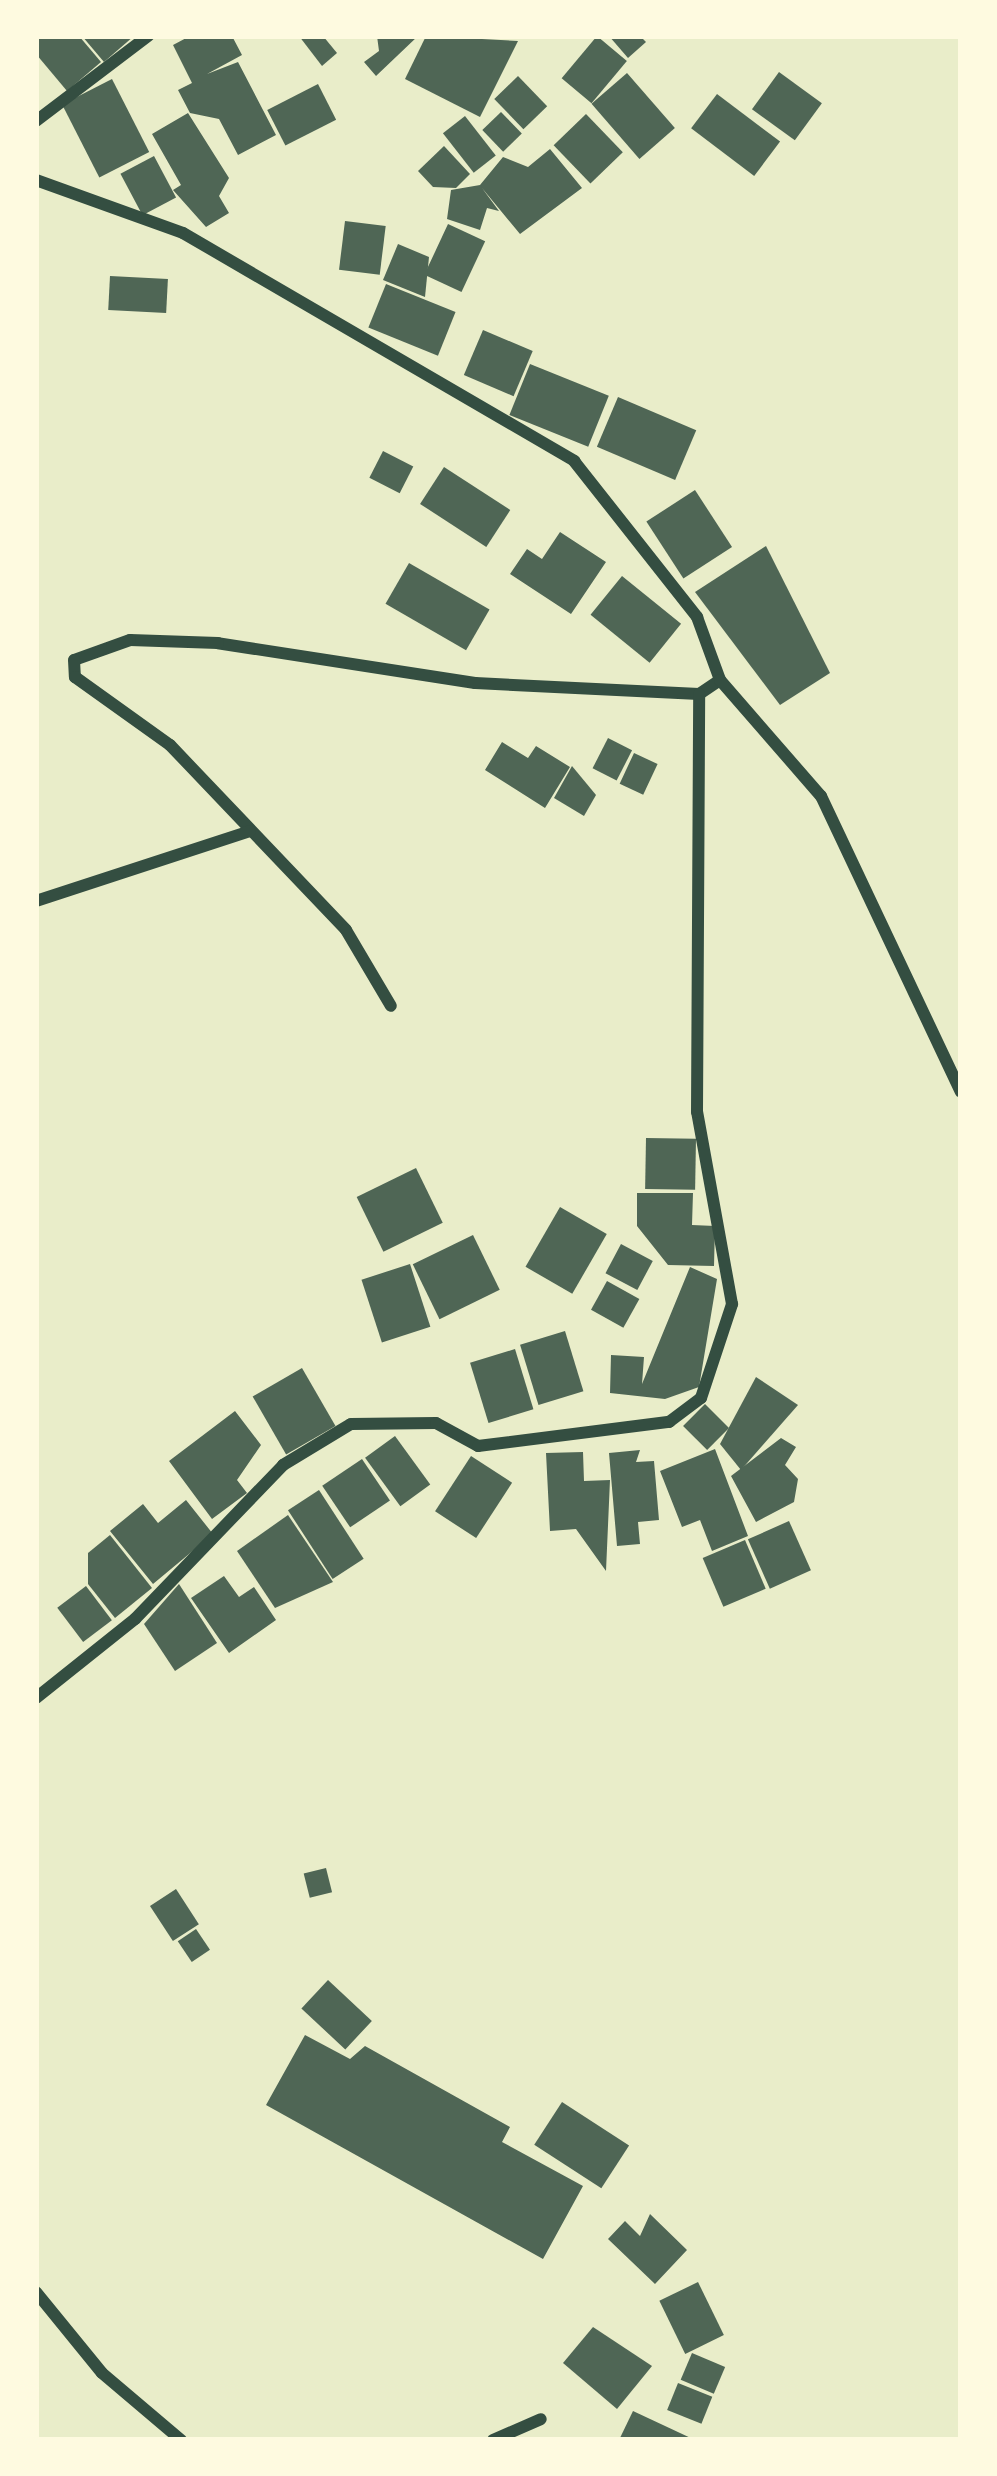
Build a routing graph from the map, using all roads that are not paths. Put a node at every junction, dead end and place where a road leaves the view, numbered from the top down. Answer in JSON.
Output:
{"nodes":[{"id":1,"x":148,"y":36,"type":"edge"},
{"id":2,"x":36,"y":121,"type":"edge"},
{"id":3,"x":36,"y":179,"type":"edge"},
{"id":4,"x":720,"y":680,"type":"junction"},
{"id":5,"x":699,"y":694,"type":"junction"},
{"id":6,"x":250,"y":831,"type":"junction"},
{"id":7,"x":36,"y":901,"type":"edge"},
{"id":8,"x":391,"y":1006,"type":"dead end"},
{"id":9,"x":961,"y":1092,"type":"edge"},
{"id":10,"x":36,"y":1698,"type":"edge"},
{"id":11,"x":36,"y":2292,"type":"edge"},
{"id":12,"x":541,"y":2419,"type":"dead end"},
{"id":13,"x":181,"y":2440,"type":"edge"},
{"id":14,"x":493,"y":2440,"type":"edge"}],
"edges":[{"from":1,"to":2,"type":"street"},
{"from":3,"to":4,"type":"street"},
{"from":4,"to":5,"type":"street"},
{"from":4,"to":9,"type":"street"},
{"from":5,"to":6,"type":"street"},
{"from":5,"to":10,"type":"street"},
{"from":6,"to":7,"type":"street"},
{"from":6,"to":8,"type":"street"},
{"from":11,"to":13,"type":"street"},
{"from":12,"to":14,"type":"street"}]}
